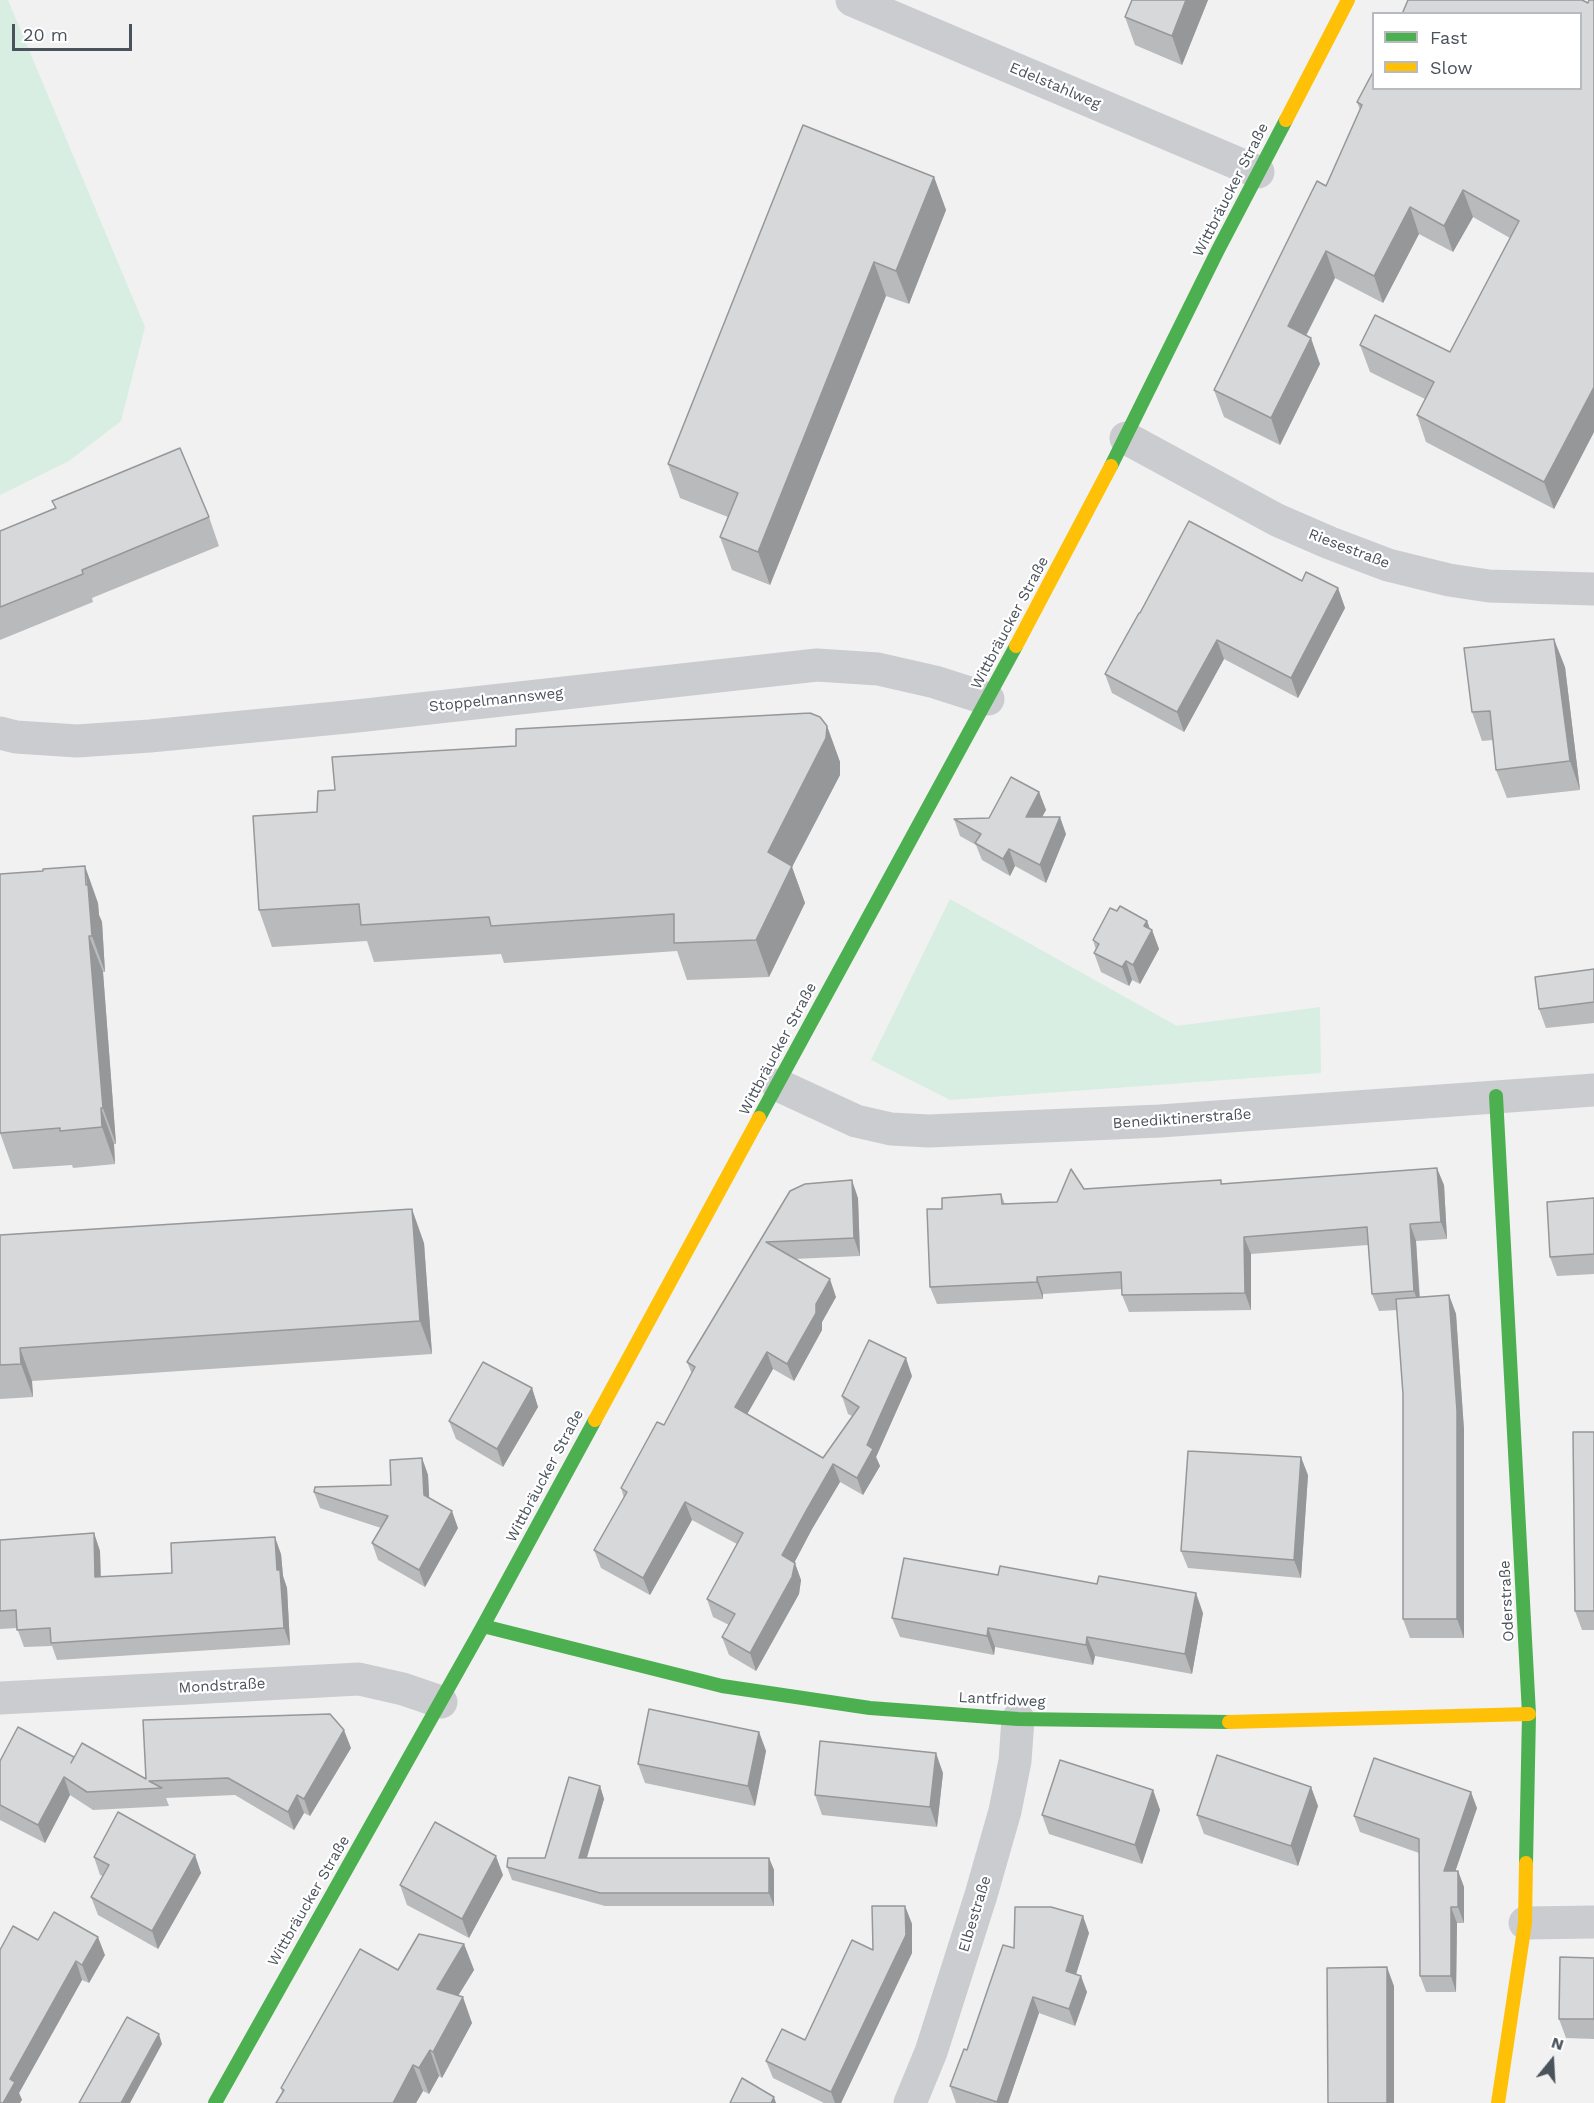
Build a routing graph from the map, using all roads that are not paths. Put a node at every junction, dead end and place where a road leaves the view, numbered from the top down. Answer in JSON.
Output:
{"nodes":[{"id":1,"x":852,"y":0,"type":"edge"},
{"id":2,"x":1348,"y":0,"type":"edge"},
{"id":3,"x":1258,"y":172,"type":"junction"},
{"id":4,"x":1126,"y":438,"type":"junction"},
{"id":5,"x":1594,"y":589,"type":"edge"},
{"id":6,"x":988,"y":699,"type":"junction"},
{"id":7,"x":0,"y":733,"type":"edge"},
{"id":8,"x":778,"y":1086,"type":"junction"},
{"id":9,"x":1594,"y":1089,"type":"edge"},
{"id":10,"x":1496,"y":1096,"type":"junction"},
{"id":11,"x":483,"y":1626,"type":"junction"},
{"id":12,"x":0,"y":1698,"type":"edge"},
{"id":13,"x":441,"y":1702,"type":"junction"},
{"id":14,"x":1529,"y":1714,"type":"junction"},
{"id":15,"x":1018,"y":1719,"type":"junction"},
{"id":16,"x":1594,"y":1922,"type":"edge"},
{"id":17,"x":1525,"y":1923,"type":"junction"},
{"id":18,"x":215,"y":2103,"type":"edge"},
{"id":19,"x":910,"y":2103,"type":"edge"},
{"id":20,"x":1498,"y":2103,"type":"edge"}],
"edges":[{"from":1,"to":3,"type":"street","name":"Edelstahlweg"},
{"from":2,"to":3,"type":"main road","name":"Wittbräucker Straße"},
{"from":3,"to":4,"type":"main road","name":"Wittbräucker Straße"},
{"from":4,"to":5,"type":"street","name":"Riesestraße"},
{"from":4,"to":6,"type":"main road","name":"Wittbräucker Straße"},
{"from":6,"to":7,"type":"street","name":"Stoppelmannsweg"},
{"from":6,"to":8,"type":"main road","name":"Wittbräucker Straße"},
{"from":8,"to":10,"type":"street","name":"Benediktinerstraße"},
{"from":8,"to":11,"type":"main road","name":"Wittbräucker Straße"},
{"from":9,"to":10,"type":"street","name":"Benediktinerstraße"},
{"from":10,"to":14,"type":"main road","name":"Oderstraße"},
{"from":11,"to":13,"type":"main road","name":"Wittbräucker Straße"},
{"from":11,"to":15,"type":"main road","name":"Lantfridweg"},
{"from":12,"to":13,"type":"street","name":"Mondstraße"},
{"from":13,"to":18,"type":"main road","name":"Wittbräucker Straße"},
{"from":14,"to":15,"type":"main road","name":"Lantfridweg"},
{"from":14,"to":17,"type":"main road","name":"Oderstraße"},
{"from":15,"to":19,"type":"street","name":"Elbestraße"},
{"from":16,"to":17,"type":"street"},
{"from":17,"to":20,"type":"main road","name":"Oderstraße"}]}
